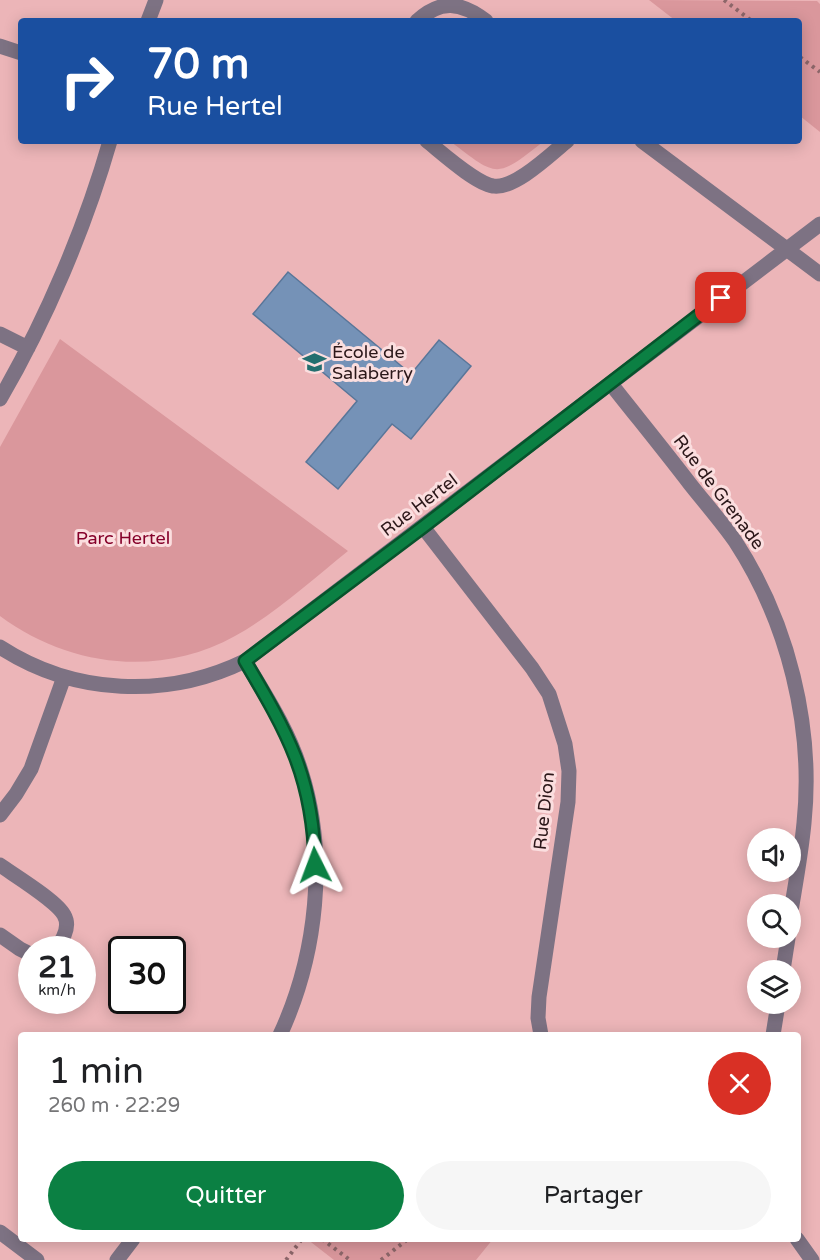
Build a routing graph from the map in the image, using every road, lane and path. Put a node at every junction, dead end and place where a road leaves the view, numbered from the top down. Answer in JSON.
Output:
{"nodes":[{"id":1,"x":156,"y":0,"type":"edge"},
{"id":2,"x":724,"y":0,"type":"edge"},
{"id":3,"x":149,"y":18,"type":"edge"},
{"id":4,"x":420,"y":18,"type":"edge"},
{"id":5,"x":482,"y":18,"type":"edge"},
{"id":6,"x":748,"y":18,"type":"edge"},
{"id":7,"x":0,"y":46,"type":"edge"},
{"id":8,"x":18,"y":52,"type":"edge"},
{"id":9,"x":802,"y":58,"type":"edge"},
{"id":10,"x":820,"y":72,"type":"edge"},
{"id":11,"x":109,"y":144,"type":"edge"},
{"id":12,"x":431,"y":144,"type":"edge"},
{"id":13,"x":563,"y":144,"type":"edge"},
{"id":14,"x":646,"y":144,"type":"edge"},
{"id":15,"x":820,"y":224,"type":"edge"},
{"id":16,"x":788,"y":248,"type":"junction"},
{"id":17,"x":820,"y":274,"type":"edge"},
{"id":18,"x":0,"y":334,"type":"edge"},
{"id":19,"x":28,"y":348,"type":"junction"},
{"id":20,"x":611,"y":384,"type":"junction"},
{"id":21,"x":0,"y":399,"type":"edge"},
{"id":22,"x":423,"y":527,"type":"junction"},
{"id":23,"x":0,"y":647,"type":"edge"},
{"id":24,"x":245,"y":661,"type":"junction"},
{"id":25,"x":64,"y":677,"type":"junction"},
{"id":26,"x":0,"y":815,"type":"edge"},
{"id":27,"x":0,"y":865,"type":"edge"},
{"id":28,"x":794,"y":894,"type":"edge"},
{"id":29,"x":0,"y":935,"type":"edge"},
{"id":30,"x":63,"y":936,"type":"edge"},
{"id":31,"x":18,"y":948,"type":"edge"},
{"id":32,"x":776,"y":1014,"type":"edge"},
{"id":33,"x":281,"y":1032,"type":"edge"},
{"id":34,"x":540,"y":1032,"type":"edge"},
{"id":35,"x":773,"y":1032,"type":"edge"},
{"id":36,"x":0,"y":1232,"type":"edge"},
{"id":37,"x":131,"y":1242,"type":"edge"},
{"id":38,"x":300,"y":1242,"type":"edge"},
{"id":39,"x":326,"y":1242,"type":"edge"},
{"id":40,"x":404,"y":1242,"type":"edge"},
{"id":41,"x":799,"y":1242,"type":"edge"},
{"id":42,"x":37,"y":1260,"type":"edge"},
{"id":43,"x":117,"y":1260,"type":"edge"},
{"id":44,"x":286,"y":1260,"type":"edge"},
{"id":45,"x":350,"y":1260,"type":"edge"},
{"id":46,"x":381,"y":1260,"type":"edge"},
{"id":47,"x":812,"y":1260,"type":"edge"}],
"edges":[{"from":1,"to":3,"type":"street"},
{"from":2,"to":6,"type":"path"},
{"from":4,"to":5,"type":"street"},
{"from":7,"to":8,"type":"street"},
{"from":9,"to":10,"type":"path"},
{"from":11,"to":19,"type":"street"},
{"from":12,"to":13,"type":"street"},
{"from":14,"to":16,"type":"street"},
{"from":15,"to":16,"type":"street","name":"Rue Hertel"},
{"from":16,"to":17,"type":"street"},
{"from":16,"to":20,"type":"street","name":"Rue Hertel"},
{"from":18,"to":19,"type":"street"},
{"from":19,"to":21,"type":"street"},
{"from":20,"to":22,"type":"street","name":"Rue Hertel"},
{"from":20,"to":28,"type":"street","name":"Rue de Grenade"},
{"from":22,"to":24,"type":"street","name":"Rue Hertel"},
{"from":22,"to":34,"type":"street","name":"Rue Dion"},
{"from":23,"to":25,"type":"street","name":"Rue Hertel"},
{"from":24,"to":25,"type":"street","name":"Rue Hertel"},
{"from":24,"to":33,"type":"street"},
{"from":25,"to":26,"type":"street"},
{"from":27,"to":30,"type":"street"},
{"from":29,"to":31,"type":"street"},
{"from":32,"to":35,"type":"street"},
{"from":36,"to":42,"type":"street"},
{"from":37,"to":43,"type":"street"},
{"from":38,"to":44,"type":"path"},
{"from":39,"to":45,"type":"path"},
{"from":40,"to":46,"type":"path"},
{"from":41,"to":47,"type":"street"}]}
